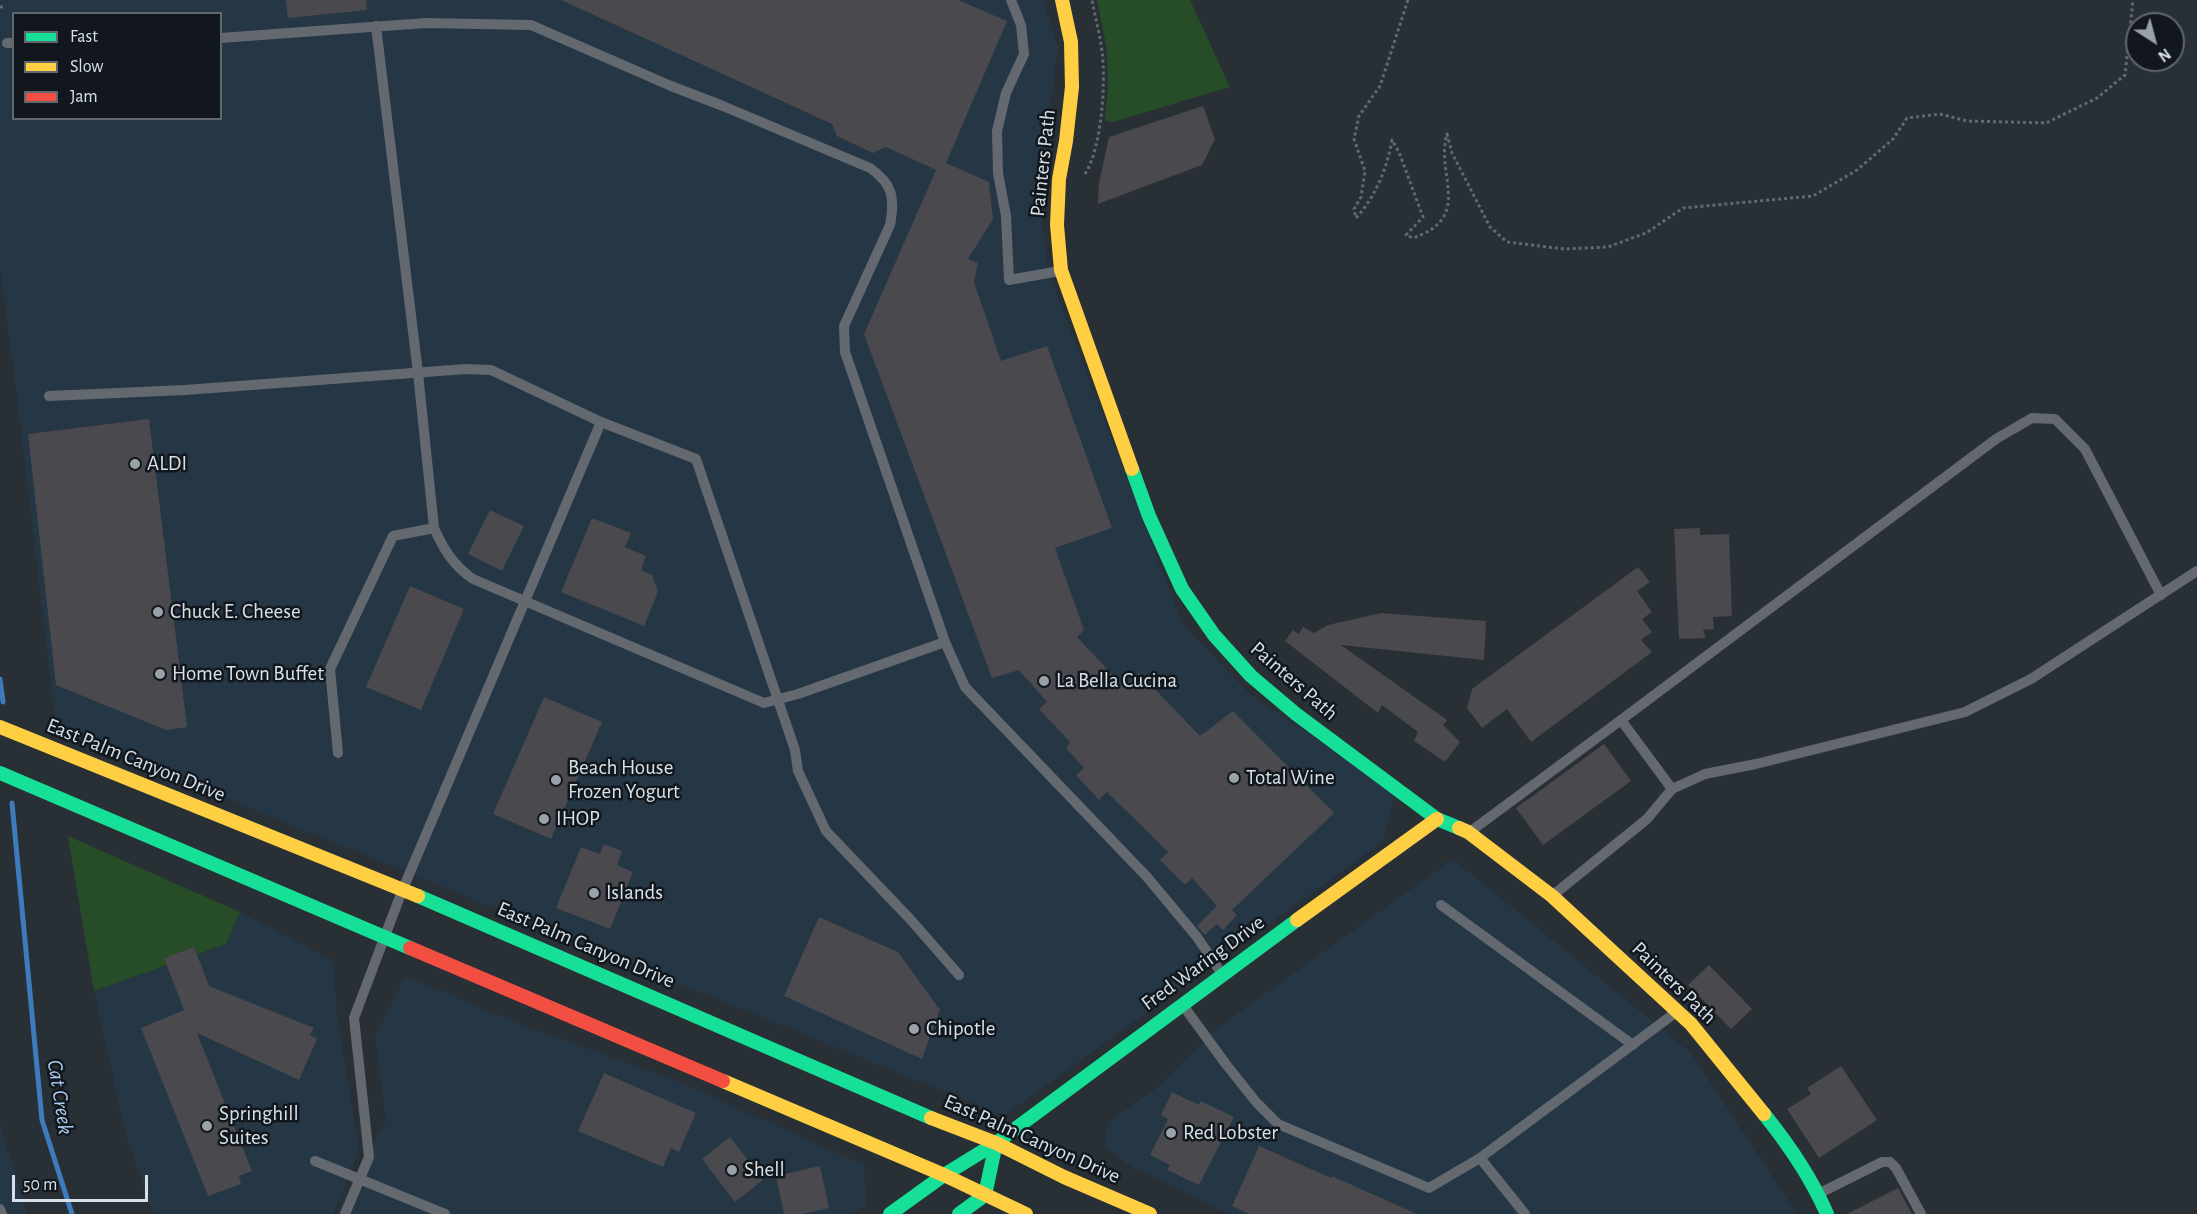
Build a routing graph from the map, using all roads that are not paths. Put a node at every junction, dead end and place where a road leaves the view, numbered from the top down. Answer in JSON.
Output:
{"nodes":[{"id":1,"x":1011,"y":0,"type":"edge"},
{"id":2,"x":1062,"y":0,"type":"edge"},
{"id":3,"x":376,"y":26,"type":"junction"},
{"id":4,"x":222,"y":38,"type":"edge"},
{"id":5,"x":1060,"y":270,"type":"junction"},
{"id":6,"x":418,"y":373,"type":"junction"},
{"id":7,"x":49,"y":396,"type":"dead end"},
{"id":8,"x":601,"y":422,"type":"junction"},
{"id":9,"x":434,"y":528,"type":"junction"},
{"id":10,"x":2197,"y":571,"type":"edge"},
{"id":11,"x":2161,"y":595,"type":"junction"},
{"id":12,"x":526,"y":601,"type":"junction"},
{"id":13,"x":945,"y":642,"type":"junction"},
{"id":14,"x":778,"y":699,"type":"junction"},
{"id":15,"x":1621,"y":720,"type":"junction"},
{"id":16,"x":0,"y":727,"type":"edge"},
{"id":17,"x":338,"y":753,"type":"dead end"},
{"id":18,"x":0,"y":773,"type":"edge"},
{"id":19,"x":1672,"y":789,"type":"junction"},
{"id":20,"x":1437,"y":819,"type":"junction"},
{"id":21,"x":1468,"y":832,"type":"junction"},
{"id":22,"x":402,"y":891,"type":"junction"},
{"id":23,"x":1552,"y":896,"type":"junction"},
{"id":24,"x":1441,"y":905,"type":"dead end"},
{"id":25,"x":384,"y":937,"type":"junction"},
{"id":26,"x":959,"y":975,"type":"dead end"},
{"id":27,"x":1222,"y":975,"type":"junction"},
{"id":28,"x":1182,"y":1004,"type":"junction"},
{"id":29,"x":1677,"y":1011,"type":"junction"},
{"id":30,"x":1633,"y":1045,"type":"junction"},
{"id":31,"x":996,"y":1143,"type":"junction"},
{"id":32,"x":1480,"y":1158,"type":"junction"},
{"id":33,"x":315,"y":1161,"type":"dead end"},
{"id":34,"x":944,"y":1175,"type":"junction"},
{"id":35,"x":360,"y":1178,"type":"junction"},
{"id":36,"x":1818,"y":1194,"type":"junction"},
{"id":37,"x":985,"y":1195,"type":"junction"},
{"id":38,"x":0,"y":1209,"type":"edge"},
{"id":39,"x":2,"y":1214,"type":"edge"},
{"id":40,"x":345,"y":1214,"type":"edge"},
{"id":41,"x":445,"y":1214,"type":"edge"},
{"id":42,"x":890,"y":1214,"type":"edge"},
{"id":43,"x":959,"y":1214,"type":"edge"},
{"id":44,"x":1026,"y":1214,"type":"edge"},
{"id":45,"x":1150,"y":1214,"type":"edge"},
{"id":46,"x":1525,"y":1214,"type":"edge"},
{"id":47,"x":1827,"y":1214,"type":"edge"},
{"id":48,"x":1921,"y":1214,"type":"edge"}],
"edges":[{"from":1,"to":5,"type":"lane"},
{"from":2,"to":5,"type":"main road","name":"Painters Path"},
{"from":3,"to":4,"type":"lane"},
{"from":3,"to":6,"type":"lane"},
{"from":3,"to":13,"type":"lane"},
{"from":5,"to":20,"type":"main road","name":"Painters Path"},
{"from":6,"to":7,"type":"lane"},
{"from":6,"to":8,"type":"lane"},
{"from":6,"to":9,"type":"lane"},
{"from":8,"to":12,"type":"lane"},
{"from":8,"to":14,"type":"lane"},
{"from":9,"to":12,"type":"lane"},
{"from":9,"to":17,"type":"lane"},
{"from":10,"to":11,"type":"lane"},
{"from":11,"to":15,"type":"lane"},
{"from":11,"to":19,"type":"lane"},
{"from":12,"to":14,"type":"lane"},
{"from":12,"to":22,"type":"lane"},
{"from":13,"to":14,"type":"lane"},
{"from":13,"to":27,"type":"lane"},
{"from":14,"to":26,"type":"lane"},
{"from":15,"to":19,"type":"lane"},
{"from":15,"to":21,"type":"lane"},
{"from":16,"to":22,"type":"main road","name":"East Palm Canyon Drive"},
{"from":18,"to":25,"type":"main road"},
{"from":19,"to":23,"type":"lane"},
{"from":20,"to":21,"type":"main road","name":"Painters Path"},
{"from":20,"to":27,"type":"main road","name":"Fred Waring Drive"},
{"from":21,"to":23,"type":"main road","name":"Painters Path"},
{"from":22,"to":25,"type":"lane"},
{"from":22,"to":31,"type":"main road","name":"East Palm Canyon Drive"},
{"from":23,"to":29,"type":"main road","name":"Painters Path"},
{"from":24,"to":30,"type":"lane"},
{"from":25,"to":34,"type":"main road"},
{"from":25,"to":35,"type":"lane"},
{"from":27,"to":28,"type":"main road","name":"Fred Waring Drive"},
{"from":28,"to":31,"type":"main road","name":"Fred Waring Drive"},
{"from":28,"to":32,"type":"lane"},
{"from":29,"to":30,"type":"lane"},
{"from":29,"to":36,"type":"main road","name":"Painters Path"},
{"from":30,"to":32,"type":"lane"},
{"from":31,"to":34,"type":"main road","name":"Fred Waring Drive"},
{"from":31,"to":37,"type":"main road"},
{"from":31,"to":45,"type":"main road","name":"East Palm Canyon Drive"},
{"from":32,"to":46,"type":"lane"},
{"from":33,"to":35,"type":"lane"},
{"from":34,"to":37,"type":"main road"},
{"from":34,"to":42,"type":"main road","name":"Fred Waring Drive"},
{"from":35,"to":40,"type":"lane"},
{"from":35,"to":41,"type":"lane"},
{"from":36,"to":47,"type":"main road","name":"Painters Path"},
{"from":36,"to":48,"type":"lane"},
{"from":37,"to":43,"type":"main road"},
{"from":37,"to":44,"type":"main road"},
{"from":38,"to":39,"type":"lane"}]}
